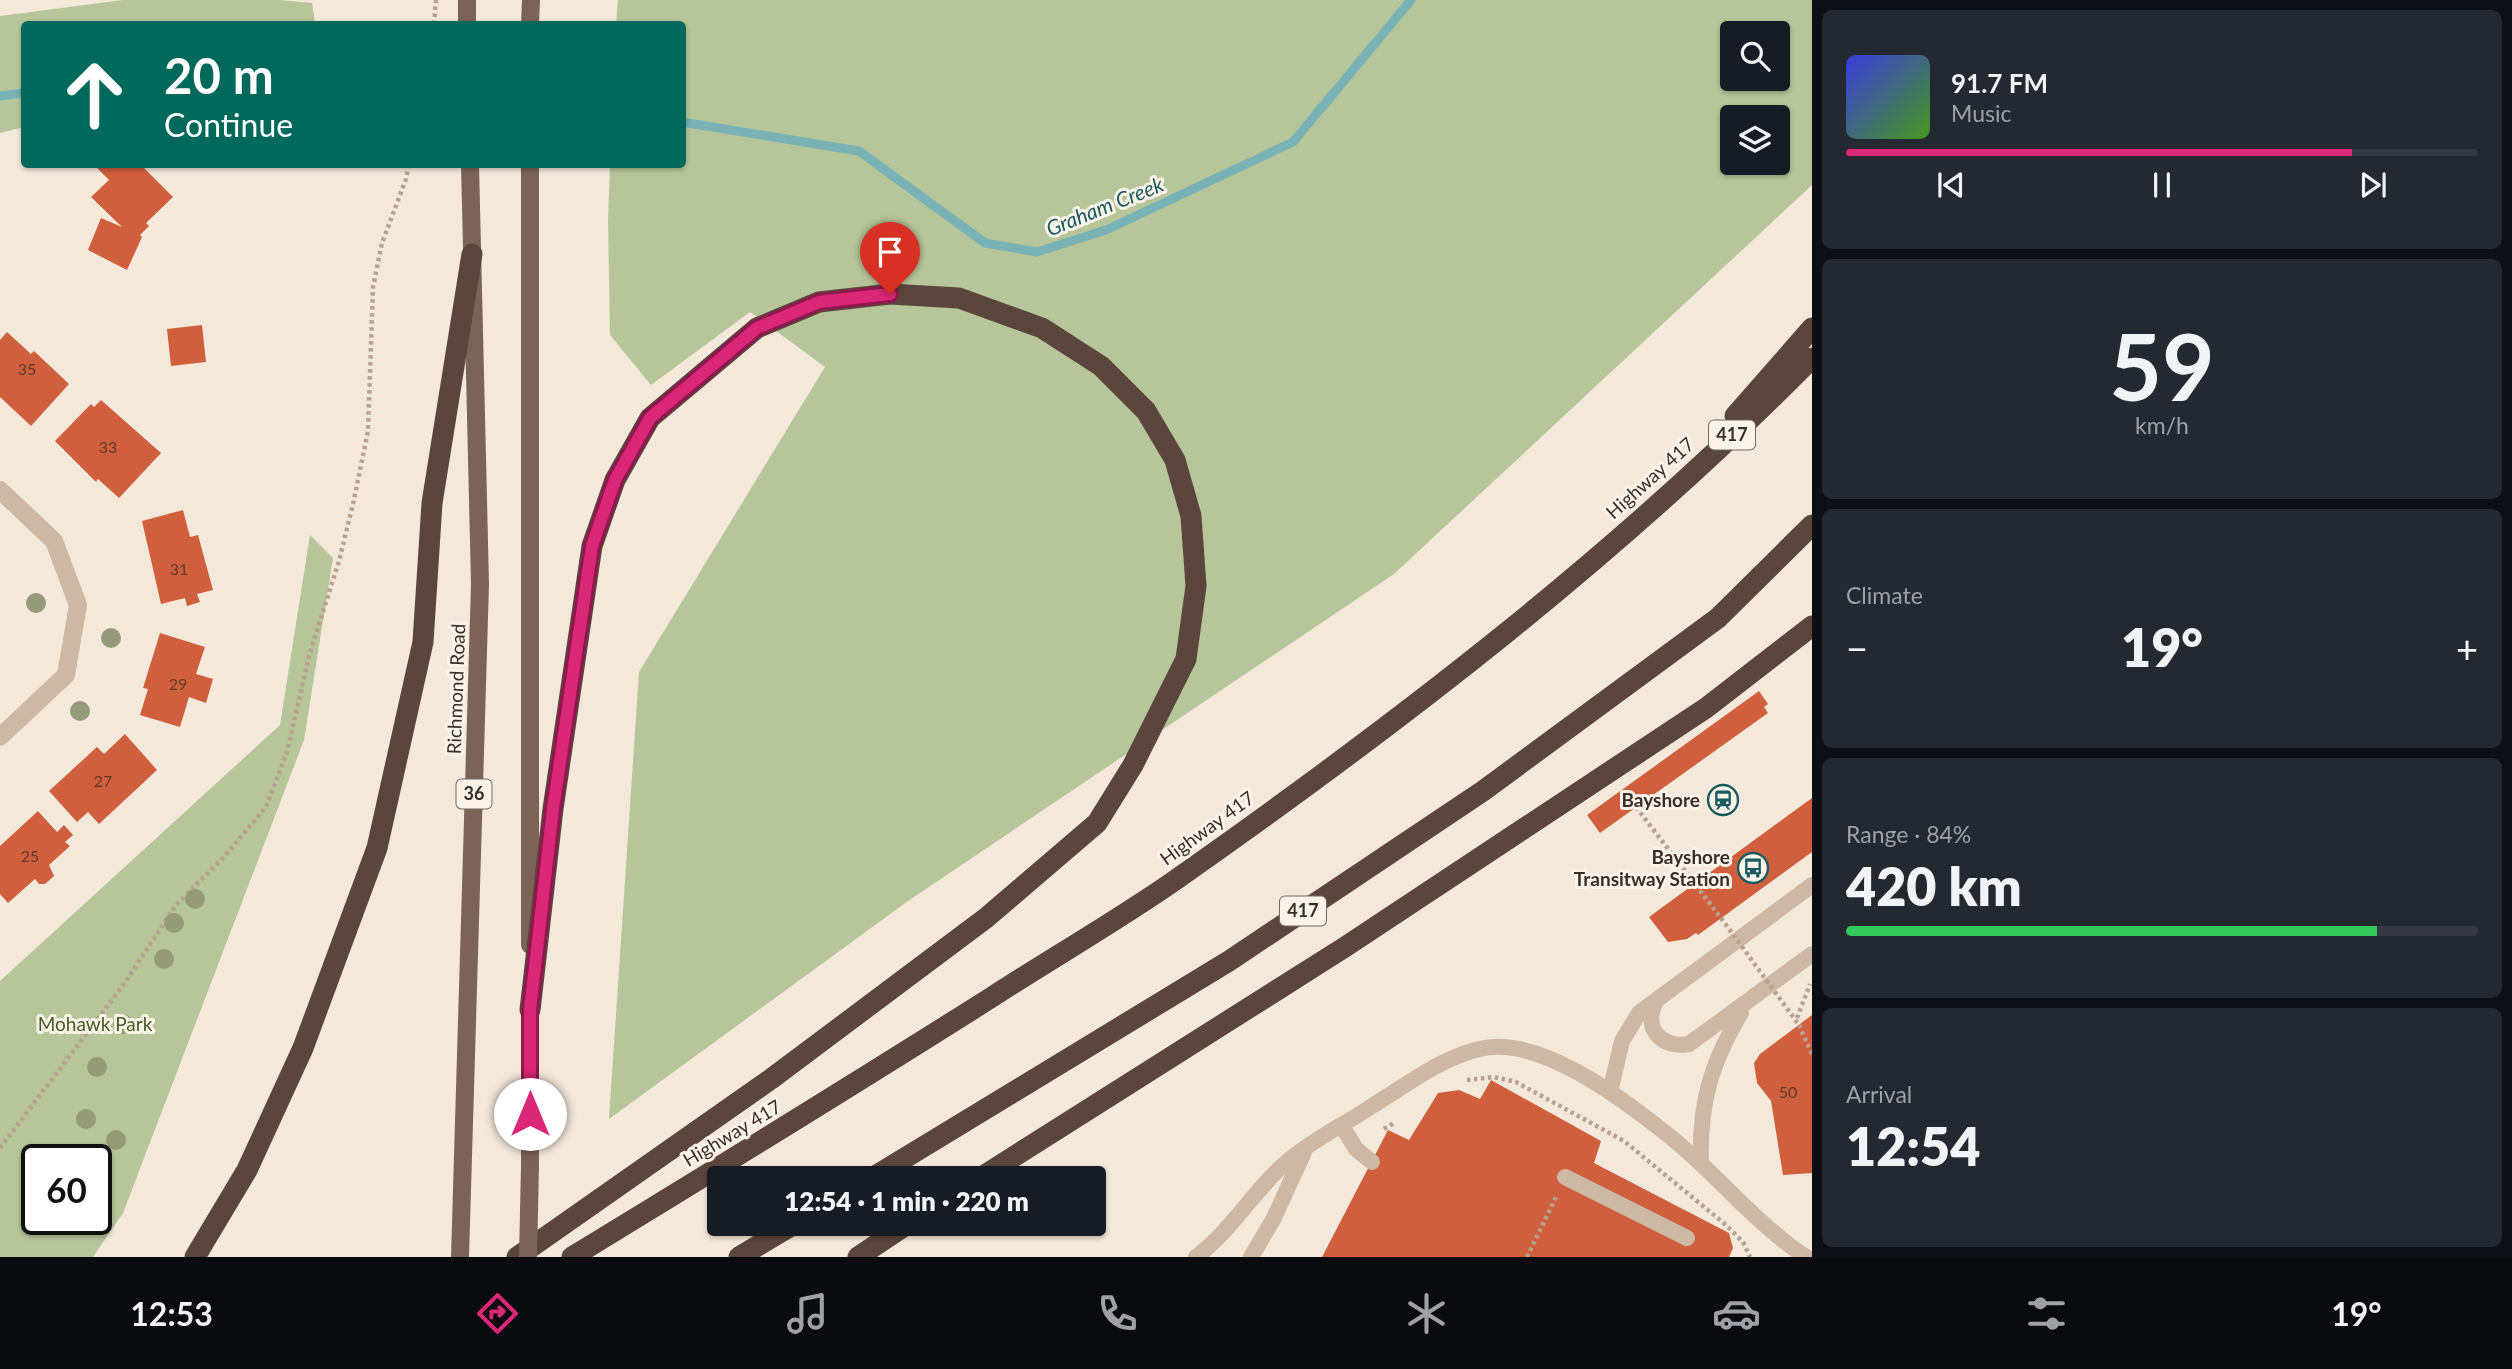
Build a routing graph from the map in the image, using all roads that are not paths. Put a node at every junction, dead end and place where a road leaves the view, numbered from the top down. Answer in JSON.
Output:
{"nodes":[{"id":1,"x":467,"y":0,"type":"edge"},
{"id":2,"x":530,"y":0,"type":"edge"},
{"id":3,"x":467,"y":21,"type":"edge"},
{"id":4,"x":530,"y":21,"type":"edge"},
{"id":5,"x":470,"y":168,"type":"edge"},
{"id":6,"x":530,"y":168,"type":"edge"},
{"id":7,"x":472,"y":254,"type":"junction"},
{"id":8,"x":1812,"y":328,"type":"edge"},
{"id":9,"x":1812,"y":358,"type":"edge"},
{"id":10,"x":0,"y":490,"type":"edge"},
{"id":11,"x":1650,"y":510,"type":"junction"},
{"id":12,"x":1812,"y":526,"type":"edge"},
{"id":13,"x":1812,"y":544,"type":"edge"},
{"id":14,"x":1718,"y":618,"type":"junction"},
{"id":15,"x":1812,"y":626,"type":"edge"},
{"id":16,"x":0,"y":737,"type":"edge"},
{"id":17,"x":1812,"y":885,"type":"edge"},
{"id":18,"x":1812,"y":954,"type":"edge"},
{"id":19,"x":1663,"y":993,"type":"junction"},
{"id":20,"x":1746,"y":1003,"type":"junction"},
{"id":21,"x":530,"y":1010,"type":"junction"},
{"id":22,"x":1610,"y":1092,"type":"junction"},
{"id":23,"x":1342,"y":1126,"type":"junction"},
{"id":24,"x":1305,"y":1150,"type":"junction"},
{"id":25,"x":1372,"y":1162,"type":"dead end"},
{"id":26,"x":1701,"y":1163,"type":"junction"},
{"id":27,"x":892,"y":1166,"type":"edge"},
{"id":28,"x":999,"y":1166,"type":"edge"},
{"id":29,"x":1565,"y":1177,"type":"road end"},
{"id":30,"x":774,"y":1236,"type":"edge"},
{"id":31,"x":890,"y":1236,"type":"edge"},
{"id":32,"x":1687,"y":1238,"type":"dead end"},
{"id":33,"x":1799,"y":1255,"type":"edge"},
{"id":34,"x":195,"y":1257,"type":"edge"},
{"id":35,"x":460,"y":1257,"type":"edge"},
{"id":36,"x":517,"y":1257,"type":"edge"},
{"id":37,"x":528,"y":1257,"type":"edge"},
{"id":38,"x":572,"y":1257,"type":"edge"},
{"id":39,"x":739,"y":1257,"type":"edge"},
{"id":40,"x":858,"y":1257,"type":"edge"},
{"id":41,"x":1196,"y":1257,"type":"edge"},
{"id":42,"x":1251,"y":1257,"type":"edge"}],
"edges":[{"from":1,"to":3,"type":"main road"},
{"from":2,"to":4,"type":"main road"},
{"from":5,"to":7,"type":"main road","name":"Richmond Road","number":"36"},
{"from":6,"to":21,"type":"main road"},
{"from":7,"to":34,"type":"highway"},
{"from":7,"to":35,"type":"main road","name":"Richmond Road","number":"36"},
{"from":8,"to":11,"type":"highway"},
{"from":9,"to":11,"type":"highway","name":"Highway 417","number":"417"},
{"from":10,"to":16,"type":"street"},
{"from":11,"to":38,"type":"highway","name":"Highway 417","number":"417"},
{"from":12,"to":14,"type":"highway"},
{"from":13,"to":14,"type":"highway","number":"417"},
{"from":14,"to":27,"type":"highway","number":"417"},
{"from":15,"to":28,"type":"highway"},
{"from":17,"to":19,"type":"lane"},
{"from":18,"to":20,"type":"lane"},
{"from":19,"to":20,"type":"lane"},
{"from":19,"to":22,"type":"lane"},
{"from":20,"to":26,"type":"lane"},
{"from":21,"to":36,"type":"highway"},
{"from":21,"to":37,"type":"main road","bridge":true},
{"from":22,"to":23,"type":"lane"},
{"from":22,"to":26,"type":"lane"},
{"from":23,"to":24,"type":"lane"},
{"from":23,"to":25,"type":"lane"},
{"from":24,"to":41,"type":"lane"},
{"from":24,"to":42,"type":"lane"},
{"from":26,"to":33,"type":"lane"},
{"from":29,"to":32,"type":"lane"},
{"from":30,"to":39,"type":"highway"},
{"from":31,"to":40,"type":"highway"}]}
